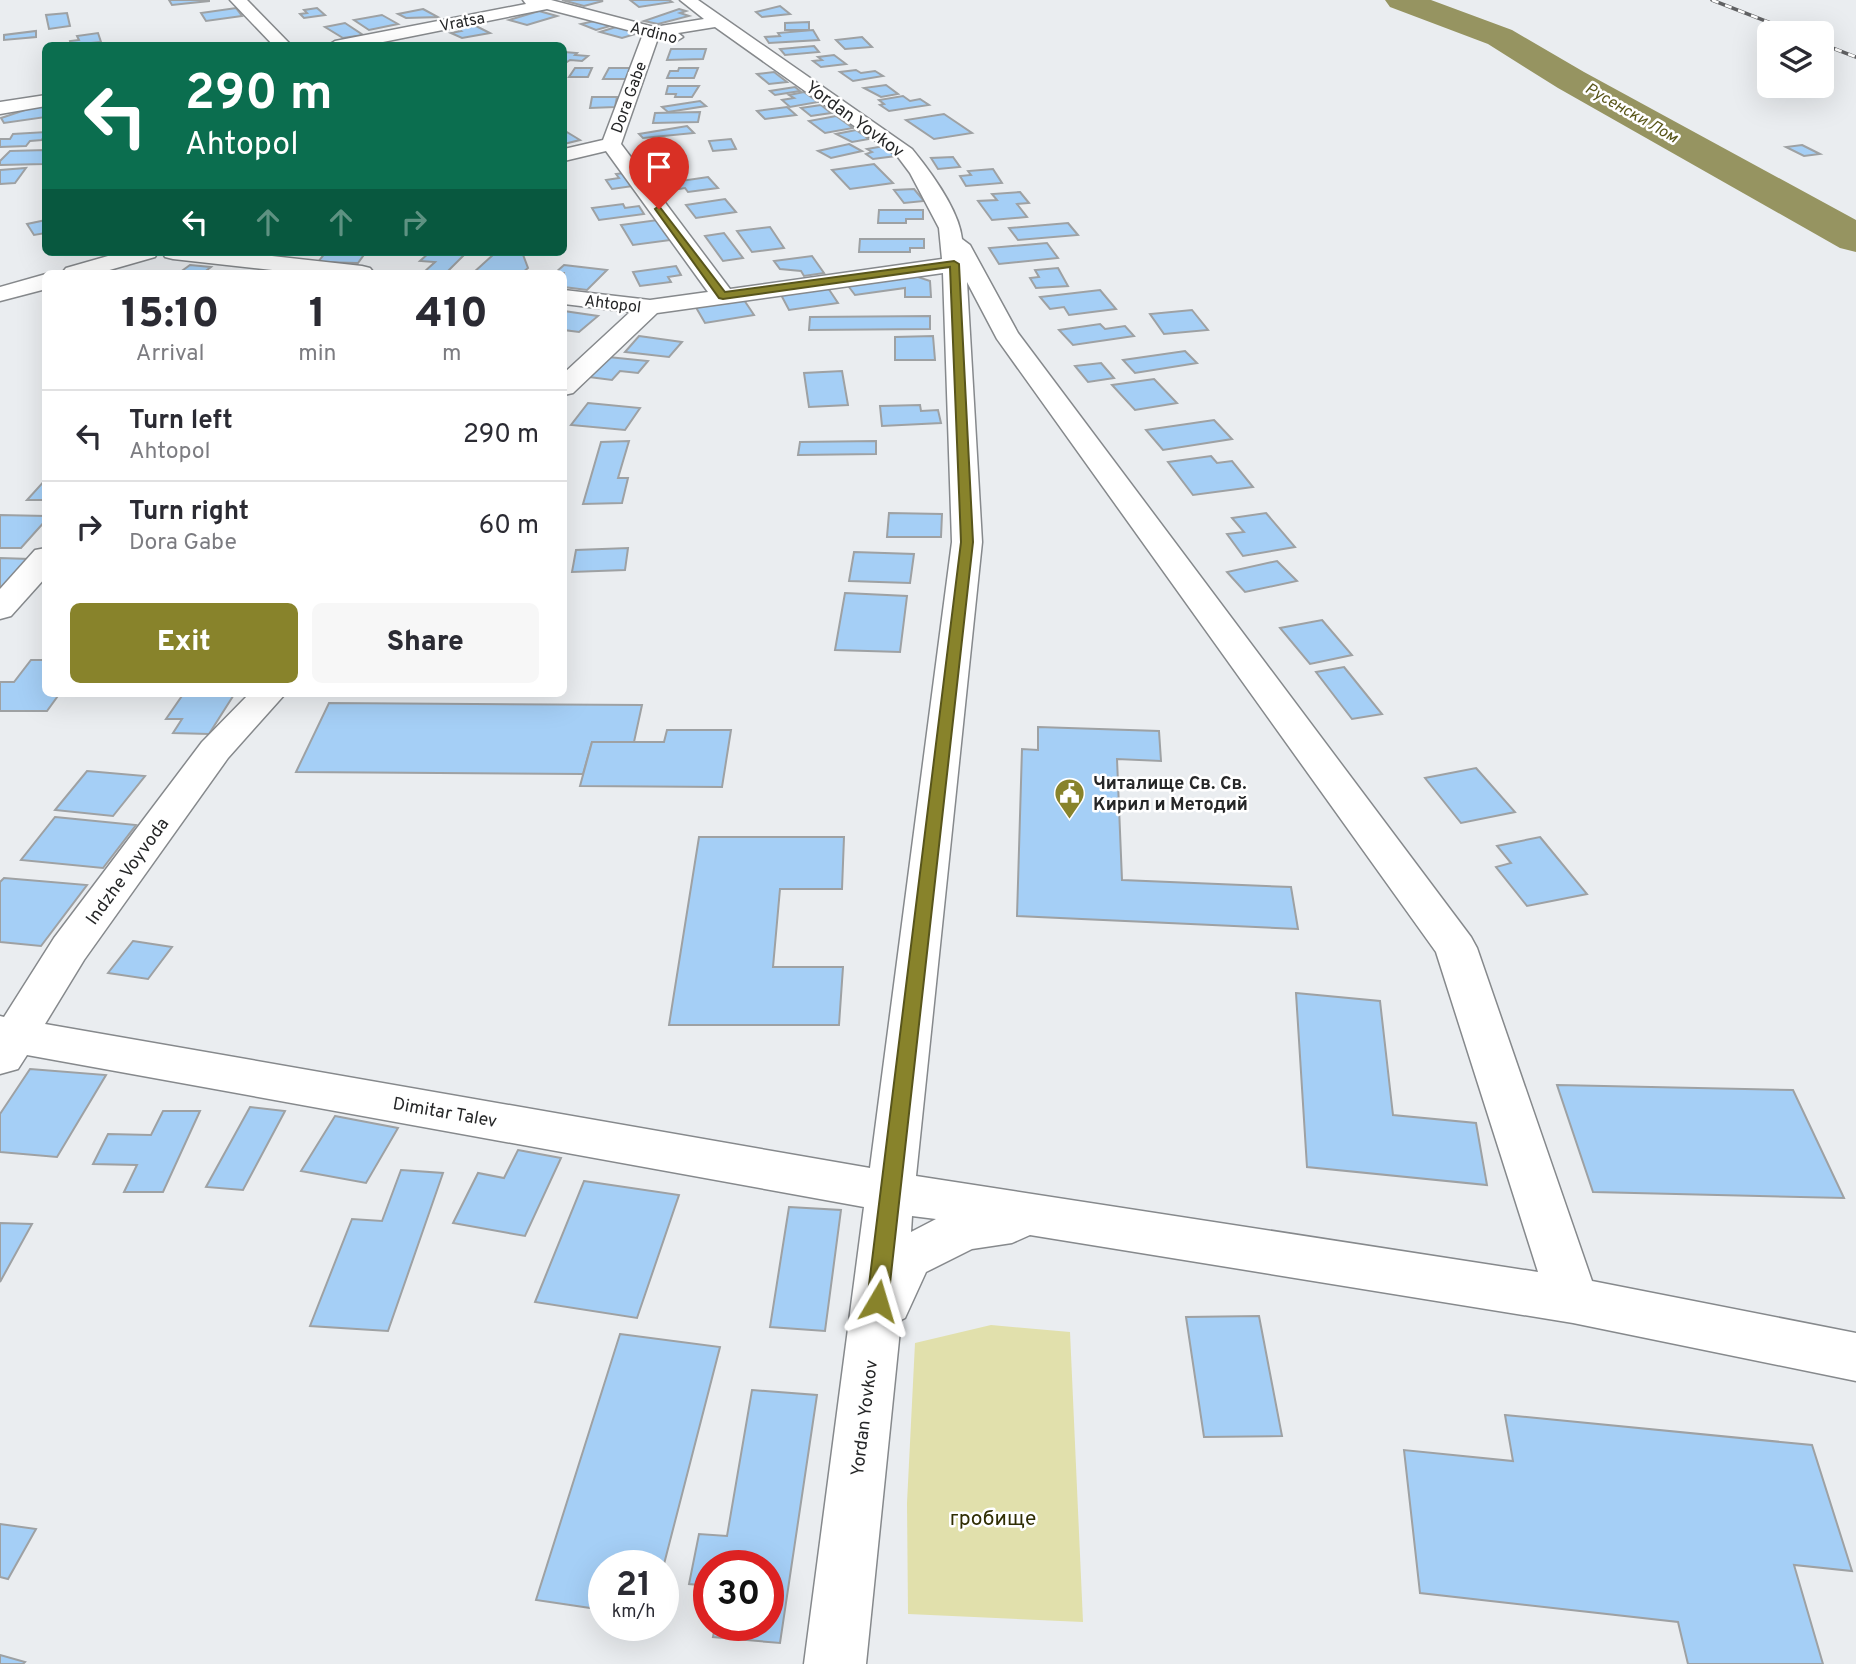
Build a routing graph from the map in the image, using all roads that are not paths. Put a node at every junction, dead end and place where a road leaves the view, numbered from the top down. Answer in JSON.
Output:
{"nodes":[{"id":1,"x":238,"y":0,"type":"edge"},
{"id":2,"x":688,"y":0,"type":"edge"},
{"id":3,"x":540,"y":2,"type":"edge"},
{"id":4,"x":652,"y":32,"type":"junction"},
{"id":5,"x":711,"y":37,"type":"junction"},
{"id":6,"x":280,"y":42,"type":"edge"},
{"id":7,"x":354,"y":42,"type":"edge"},
{"id":8,"x":42,"y":101,"type":"edge"},
{"id":9,"x":0,"y":108,"type":"edge"},
{"id":10,"x":611,"y":144,"type":"junction"},
{"id":11,"x":567,"y":154,"type":"edge"},
{"id":12,"x":950,"y":228,"type":"junction"},
{"id":13,"x":133,"y":256,"type":"edge"},
{"id":14,"x":218,"y":256,"type":"edge"},
{"id":15,"x":298,"y":263,"type":"edge"},
{"id":16,"x":954,"y":264,"type":"junction"},
{"id":17,"x":84,"y":270,"type":"edge"},
{"id":18,"x":343,"y":270,"type":"edge"},
{"id":19,"x":42,"y":282,"type":"edge"},
{"id":20,"x":0,"y":294,"type":"edge"},
{"id":21,"x":723,"y":296,"type":"junction"},
{"id":22,"x":567,"y":297,"type":"edge"},
{"id":23,"x":650,"y":307,"type":"junction"},
{"id":24,"x":567,"y":384,"type":"edge"},
{"id":25,"x":42,"y":562,"type":"edge"},
{"id":26,"x":0,"y":610,"type":"edge"},
{"id":27,"x":266,"y":697,"type":"edge"},
{"id":28,"x":5,"y":1043,"type":"edge"},
{"id":29,"x":891,"y":1192,"type":"junction"},
{"id":30,"x":1052,"y":1217,"type":"junction"},
{"id":31,"x":1573,"y":1300,"type":"junction"},
{"id":32,"x":874,"y":1328,"type":"junction"},
{"id":33,"x":1856,"y":1357,"type":"edge"},
{"id":34,"x":835,"y":1664,"type":"edge"}],
"edges":[{"from":1,"to":6,"type":"street"},
{"from":2,"to":5,"type":"street","name":"Yordan Yovkov"},
{"from":3,"to":4,"type":"street","name":"Ardino"},
{"from":3,"to":7,"type":"street","name":"Vratsa"},
{"from":4,"to":5,"type":"street","name":"Ardino"},
{"from":4,"to":5,"type":"street"},
{"from":4,"to":10,"type":"street","name":"Dora Gabe"},
{"from":5,"to":12,"type":"street","name":"Yordan Yovkov"},
{"from":8,"to":9,"type":"street"},
{"from":10,"to":11,"type":"street"},
{"from":10,"to":21,"type":"street","name":"Dora Gabe"},
{"from":12,"to":16,"type":"street","name":"Yordan Yovkov"},
{"from":12,"to":31,"type":"street"},
{"from":13,"to":17,"type":"street"},
{"from":14,"to":15,"type":"street"},
{"from":15,"to":18,"type":"street"},
{"from":16,"to":21,"type":"street","name":"Ahtopol"},
{"from":16,"to":29,"type":"street","name":"Yordan Yovkov"},
{"from":19,"to":20,"type":"street"},
{"from":21,"to":23,"type":"street","name":"Ahtopol"},
{"from":22,"to":23,"type":"street","name":"Ahtopol"},
{"from":23,"to":24,"type":"street"},
{"from":25,"to":26,"type":"street"},
{"from":27,"to":28,"type":"street","name":"Indzhe Voyvoda"},
{"from":28,"to":29,"type":"street","name":"Dimitar Talev"},
{"from":29,"to":30,"type":"street","name":"Dimitar Talev"},
{"from":29,"to":32,"type":"street","name":"Yordan Yovkov"},
{"from":30,"to":31,"type":"street","name":"Dimitar Talev"},
{"from":30,"to":32,"type":"street"},
{"from":31,"to":33,"type":"street","name":"Dimitar Talev"},
{"from":32,"to":34,"type":"street","name":"Yordan Yovkov"}]}
